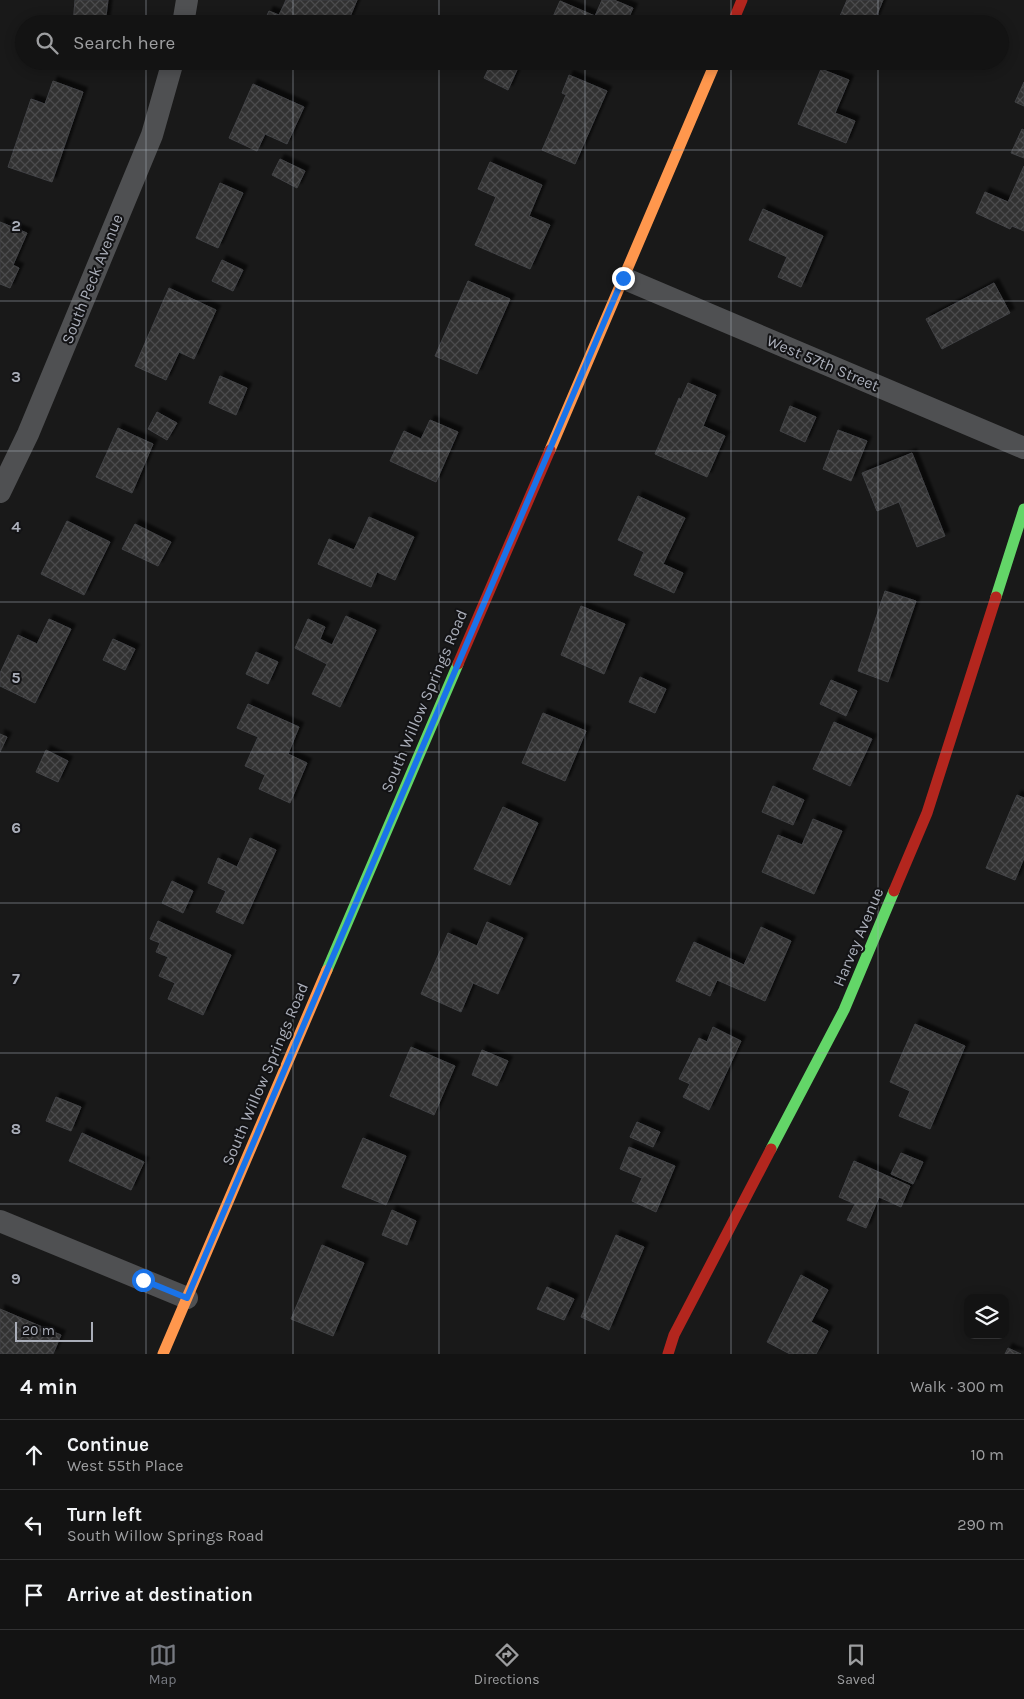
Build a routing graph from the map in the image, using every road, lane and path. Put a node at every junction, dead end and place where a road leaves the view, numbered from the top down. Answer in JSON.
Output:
{"nodes":[{"id":1,"x":187,"y":0,"type":"edge"},
{"id":2,"x":742,"y":0,"type":"edge"},
{"id":3,"x":184,"y":15,"type":"edge"},
{"id":4,"x":736,"y":15,"type":"edge"},
{"id":5,"x":171,"y":70,"type":"edge"},
{"id":6,"x":712,"y":70,"type":"edge"},
{"id":7,"x":623,"y":278,"type":"junction"},
{"id":8,"x":1024,"y":448,"type":"edge"},
{"id":9,"x":0,"y":492,"type":"edge"},
{"id":10,"x":1024,"y":510,"type":"edge"},
{"id":11,"x":0,"y":1221,"type":"edge"},
{"id":12,"x":187,"y":1298,"type":"junction"},
{"id":13,"x":163,"y":1354,"type":"edge"},
{"id":14,"x":668,"y":1354,"type":"edge"}],
"edges":[{"from":1,"to":3,"type":"street"},
{"from":2,"to":4,"type":"street"},
{"from":5,"to":9,"type":"street","name":"South Peck Avenue"},
{"from":6,"to":7,"type":"street","name":"South Willow Springs Road"},
{"from":7,"to":8,"type":"street","name":"West 57th Street"},
{"from":7,"to":12,"type":"street","name":"South Willow Springs Road"},
{"from":10,"to":14,"type":"street","name":"Harvey Avenue"},
{"from":11,"to":12,"type":"street"},
{"from":12,"to":13,"type":"street","name":"South Willow Springs Road"}]}
